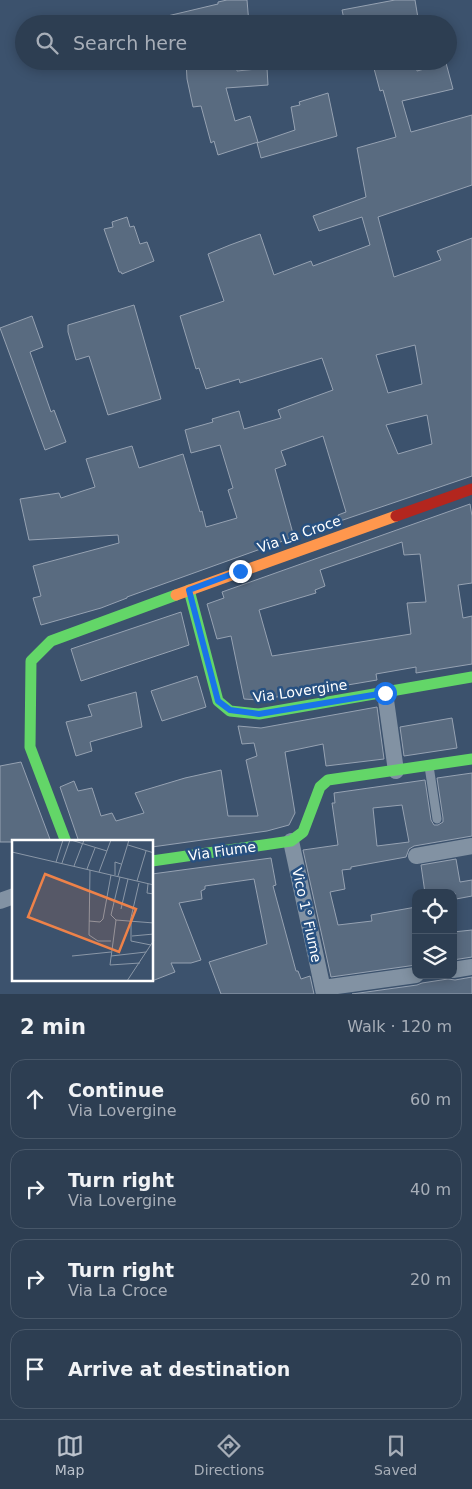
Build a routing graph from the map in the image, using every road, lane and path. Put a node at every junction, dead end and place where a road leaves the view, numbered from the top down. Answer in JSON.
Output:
{"nodes":[{"id":1,"x":472,"y":489,"type":"edge"},
{"id":2,"x":189,"y":590,"type":"junction"},
{"id":3,"x":472,"y":677,"type":"edge"},
{"id":4,"x":385,"y":693,"type":"junction"},
{"id":5,"x":472,"y":759,"type":"edge"},
{"id":6,"x":429,"y":766,"type":"junction"},
{"id":7,"x":396,"y":771,"type":"junction"},
{"id":8,"x":437,"y":819,"type":"dead end"},
{"id":9,"x":65,"y":840,"type":"edge"},
{"id":10,"x":291,"y":841,"type":"junction"},
{"id":11,"x":472,"y":846,"type":"edge"},
{"id":12,"x":416,"y":856,"type":"dead end"},
{"id":13,"x":154,"y":861,"type":"edge"},
{"id":14,"x":12,"y":897,"type":"edge"},
{"id":15,"x":0,"y":901,"type":"edge"},
{"id":16,"x":472,"y":967,"type":"edge"},
{"id":17,"x":457,"y":969,"type":"edge"},
{"id":18,"x":412,"y":976,"type":"edge"},
{"id":19,"x":323,"y":991,"type":"edge"}],
"edges":[{"from":1,"to":2,"type":"street","name":"Via La Croce"},
{"from":2,"to":4,"type":"street","name":"Via Lovergine"},
{"from":2,"to":9,"type":"street","name":"Via La Croce"},
{"from":3,"to":4,"type":"street","name":"Via Lovergine"},
{"from":4,"to":7,"type":"street"},
{"from":5,"to":6,"type":"street"},
{"from":6,"to":7,"type":"street"},
{"from":6,"to":8,"type":"lane"},
{"from":7,"to":10,"type":"street"},
{"from":10,"to":13,"type":"street","name":"Via Fiume"},
{"from":10,"to":19,"type":"street","name":"Vico 1° Fiume"},
{"from":11,"to":12,"type":"street"},
{"from":14,"to":15,"type":"street"},
{"from":16,"to":17,"type":"street"},
{"from":18,"to":19,"type":"street"}]}
